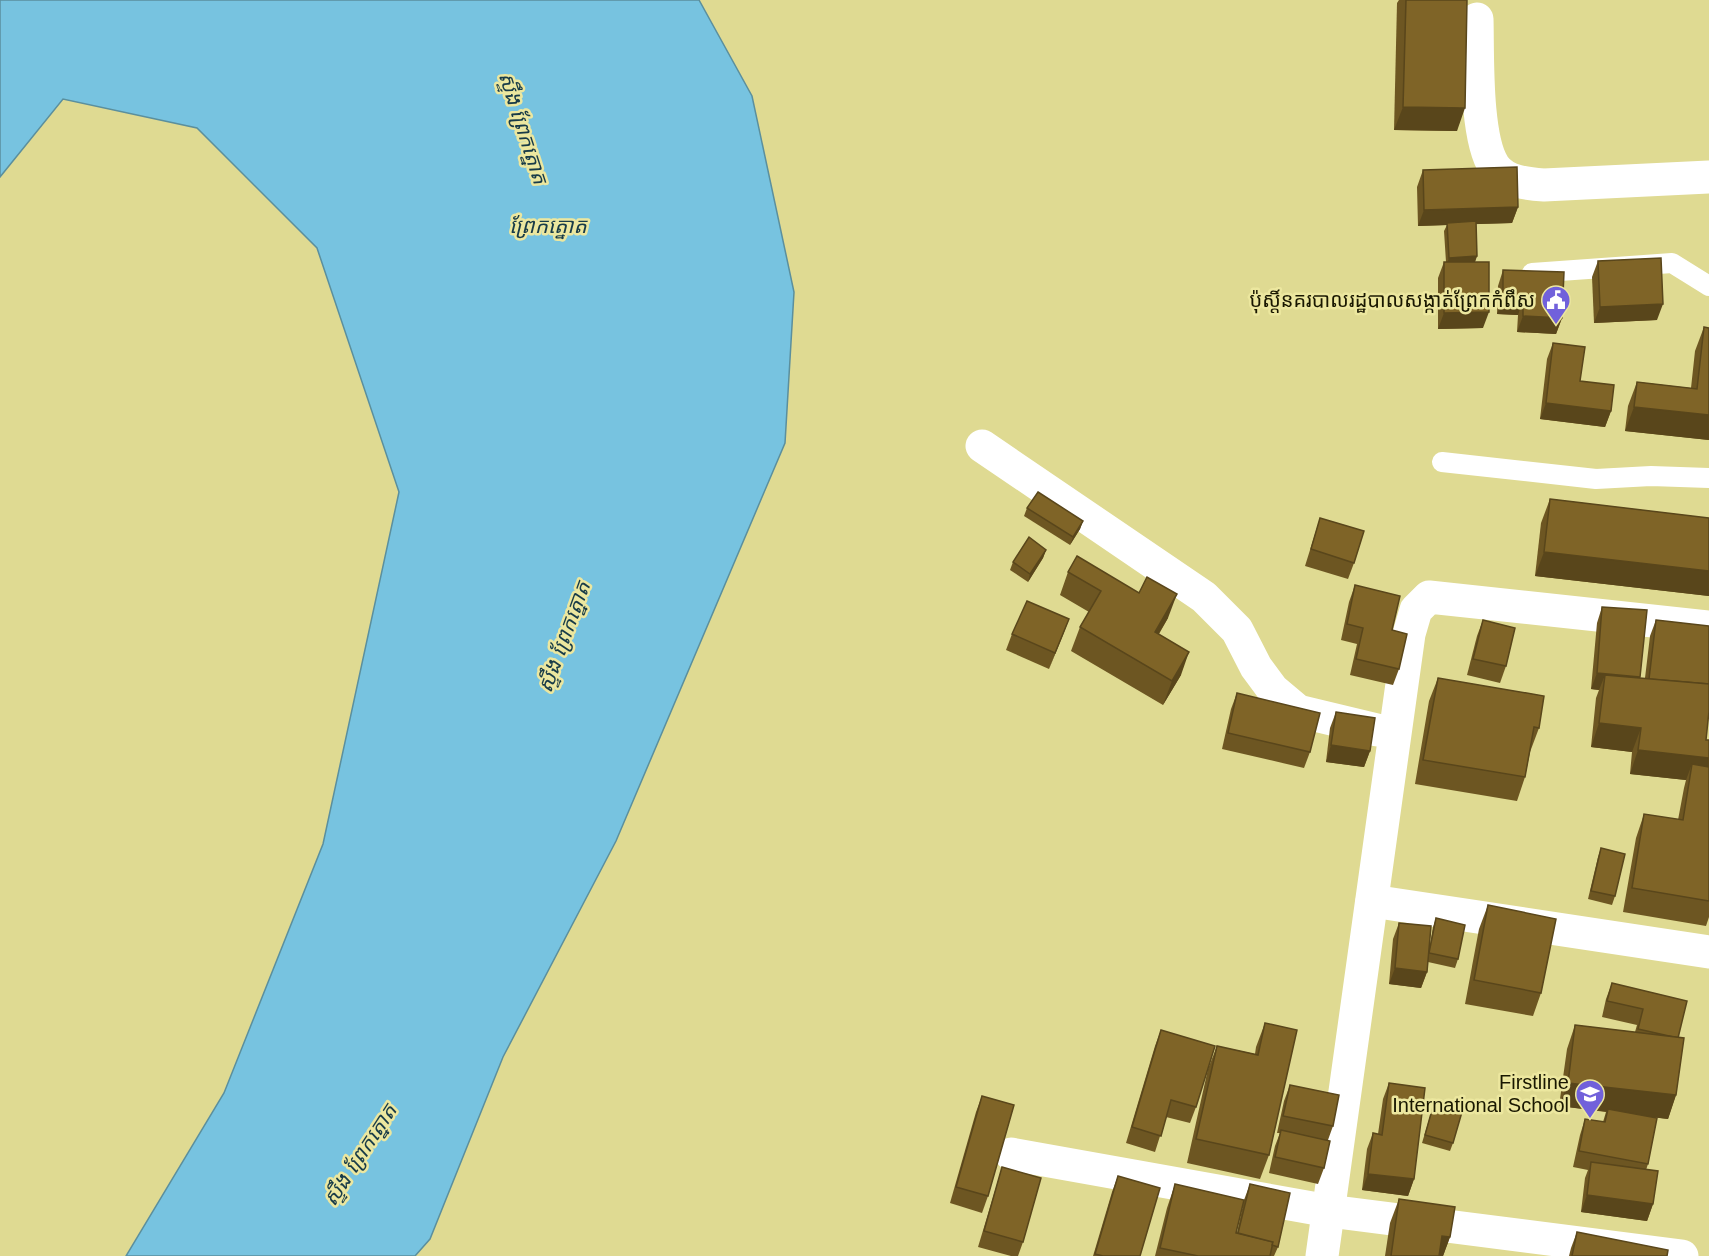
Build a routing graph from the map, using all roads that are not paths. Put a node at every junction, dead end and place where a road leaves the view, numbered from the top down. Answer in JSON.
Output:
{"nodes":[{"id":1,"x":1477,"y":19,"type":"dead end"},
{"id":2,"x":1709,"y":177,"type":"edge"},
{"id":3,"x":1532,"y":273,"type":"edge"},
{"id":4,"x":1709,"y":286,"type":"edge"},
{"id":5,"x":982,"y":446,"type":"dead end"},
{"id":6,"x":1442,"y":462,"type":"dead end"},
{"id":7,"x":1709,"y":478,"type":"edge"},
{"id":8,"x":1709,"y":627,"type":"edge"},
{"id":9,"x":1395,"y":734,"type":"junction"},
{"id":10,"x":1372,"y":902,"type":"junction"},
{"id":11,"x":1709,"y":952,"type":"edge"},
{"id":12,"x":1011,"y":1154,"type":"dead end"},
{"id":13,"x":1329,"y":1211,"type":"junction"},
{"id":14,"x":1322,"y":1256,"type":"edge"},
{"id":15,"x":1682,"y":1256,"type":"edge"}],
"edges":[{"from":1,"to":2,"type":"street"},
{"from":3,"to":4,"type":"lane"},
{"from":5,"to":9,"type":"street"},
{"from":6,"to":7,"type":"lane"},
{"from":8,"to":9,"type":"street"},
{"from":9,"to":10,"type":"street"},
{"from":10,"to":11,"type":"street"},
{"from":10,"to":13,"type":"street"},
{"from":12,"to":13,"type":"street"},
{"from":13,"to":14,"type":"street"},
{"from":13,"to":15,"type":"street"}]}
